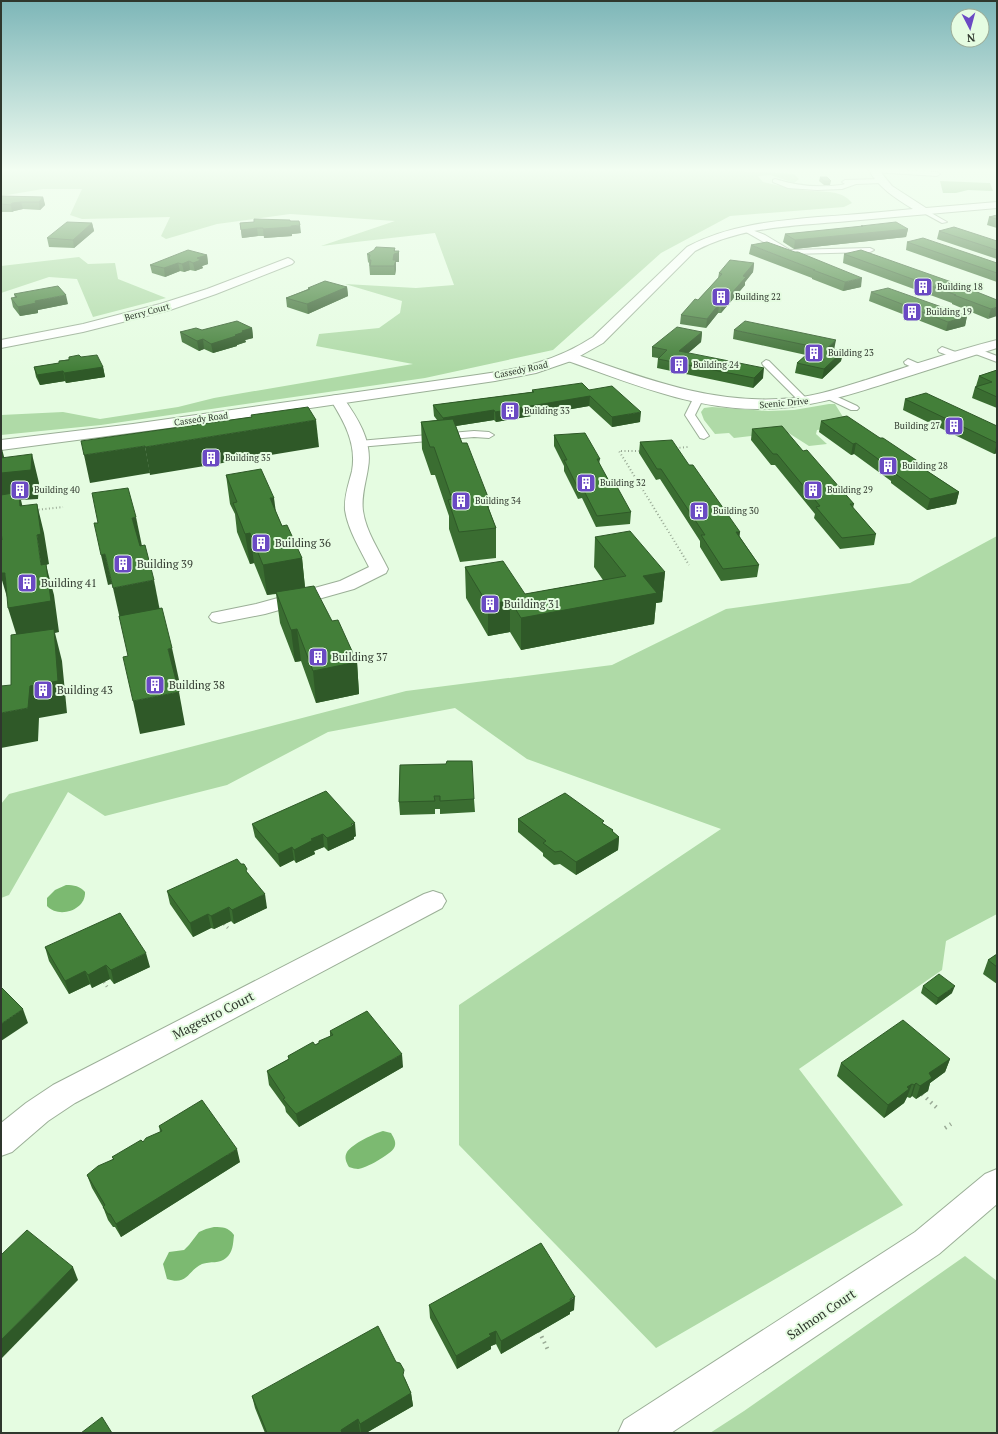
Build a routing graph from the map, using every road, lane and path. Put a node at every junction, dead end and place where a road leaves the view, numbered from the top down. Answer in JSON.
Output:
{"nodes":[{"id":1,"x":720,"y":236,"type":"edge"},
{"id":2,"x":760,"y":236,"type":"edge"},
{"id":3,"x":870,"y":250,"type":"dead end"},
{"id":4,"x":288,"y":262,"type":"dead end"},
{"id":5,"x":1,"y":344,"type":"edge"},
{"id":6,"x":997,"y":344,"type":"edge"},
{"id":7,"x":942,"y":350,"type":"dead end"},
{"id":8,"x":976,"y":351,"type":"junction"},
{"id":9,"x":958,"y":356,"type":"junction"},
{"id":10,"x":570,"y":357,"type":"junction"},
{"id":11,"x":997,"y":359,"type":"edge"},
{"id":12,"x":766,"y":363,"type":"dead end"},
{"id":13,"x":829,"y":396,"type":"junction"},
{"id":14,"x":698,"y":399,"type":"junction"},
{"id":15,"x":337,"y":400,"type":"junction"},
{"id":16,"x":805,"y":402,"type":"junction"},
{"id":17,"x":854,"y":408,"type":"dead end"},
{"id":18,"x":489,"y":435,"type":"dead end"},
{"id":19,"x":704,"y":436,"type":"dead end"},
{"id":20,"x":359,"y":444,"type":"junction"},
{"id":21,"x":1,"y":445,"type":"edge"},
{"id":22,"x":691,"y":446,"type":"dead end"},
{"id":23,"x":673,"y":448,"type":"edge"},
{"id":24,"x":643,"y":451,"type":"edge"},
{"id":25,"x":63,"y":507,"type":"dead end"},
{"id":26,"x":32,"y":511,"type":"edge"},
{"id":27,"x":689,"y":565,"type":"dead end"},
{"id":28,"x":219,"y":617,"type":"dead end"},
{"id":29,"x":433,"y":901,"type":"dead end"},
{"id":30,"x":224,"y":924,"type":"edge"},
{"id":31,"x":229,"y":929,"type":"dead end"},
{"id":32,"x":104,"y":982,"type":"dead end"},
{"id":33,"x":108,"y":988,"type":"dead end"},
{"id":34,"x":922,"y":1094,"type":"edge"},
{"id":35,"x":937,"y":1108,"type":"dead end"},
{"id":36,"x":951,"y":1124,"type":"dead end"},
{"id":37,"x":945,"y":1128,"type":"dead end"},
{"id":38,"x":1,"y":1142,"type":"edge"},
{"id":39,"x":997,"y":1184,"type":"edge"},
{"id":40,"x":539,"y":1331,"type":"edge"},
{"id":41,"x":548,"y":1350,"type":"dead end"},
{"id":42,"x":637,"y":1433,"type":"edge"}],
"edges":[{"from":1,"to":10,"type":"street","name":"Cassedy Road"},
{"from":2,"to":3,"type":"lane"},
{"from":4,"to":5,"type":"street","name":"Berry Court"},
{"from":6,"to":8,"type":"street","name":"Scenic Drive"},
{"from":7,"to":9,"type":"lane"},
{"from":8,"to":9,"type":"street","name":"Scenic Drive"},
{"from":8,"to":11,"type":"lane"},
{"from":9,"to":13,"type":"street","name":"Scenic Drive"},
{"from":10,"to":14,"type":"street","name":"Scenic Drive"},
{"from":10,"to":15,"type":"street","name":"Cassedy Road"},
{"from":12,"to":16,"type":"lane"},
{"from":13,"to":16,"type":"street","name":"Scenic Drive"},
{"from":13,"to":17,"type":"lane"},
{"from":14,"to":16,"type":"street","name":"Scenic Drive"},
{"from":14,"to":19,"type":"lane"},
{"from":15,"to":20,"type":"street"},
{"from":15,"to":21,"type":"street","name":"Cassedy Road"},
{"from":18,"to":20,"type":"lane"},
{"from":20,"to":28,"type":"street"},
{"from":22,"to":23,"type":"path"},
{"from":24,"to":27,"type":"path"},
{"from":25,"to":26,"type":"path"},
{"from":29,"to":38,"type":"street","name":"Magestro Court"},
{"from":30,"to":31,"type":"path"},
{"from":32,"to":33,"type":"path"},
{"from":34,"to":35,"type":"path"},
{"from":36,"to":37,"type":"path"},
{"from":39,"to":42,"type":"street","name":"Salmon Court"},
{"from":40,"to":41,"type":"path"}]}
